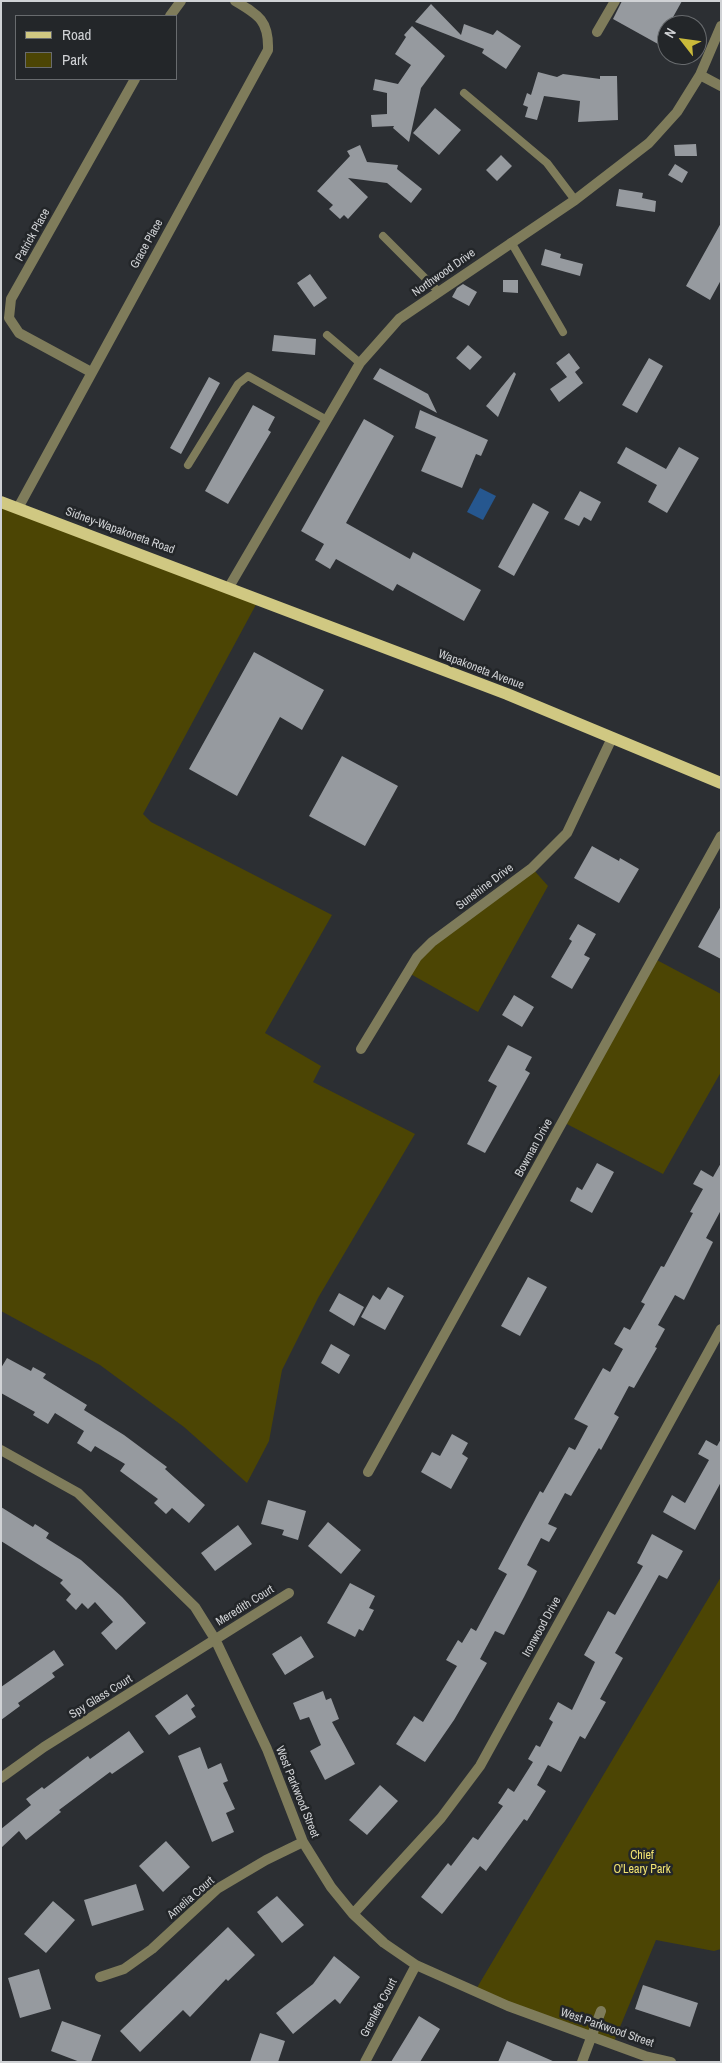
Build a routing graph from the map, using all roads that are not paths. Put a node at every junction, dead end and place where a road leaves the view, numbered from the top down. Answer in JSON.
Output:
{"nodes":[{"id":1,"x":181,"y":1,"type":"edge"},
{"id":2,"x":235,"y":1,"type":"edge"},
{"id":3,"x":615,"y":1,"type":"edge"},
{"id":4,"x":171,"y":15,"type":"edge"},
{"id":5,"x":721,"y":26,"type":"edge"},
{"id":6,"x":596,"y":32,"type":"dead end"},
{"id":7,"x":700,"y":74,"type":"junction"},
{"id":8,"x":134,"y":80,"type":"edge"},
{"id":9,"x":721,"y":86,"type":"edge"},
{"id":10,"x":464,"y":93,"type":"dead end"},
{"id":11,"x":575,"y":200,"type":"junction"},
{"id":12,"x":383,"y":236,"type":"dead end"},
{"id":13,"x":511,"y":242,"type":"junction"},
{"id":14,"x":438,"y":292,"type":"junction"},
{"id":15,"x":563,"y":332,"type":"dead end"},
{"id":16,"x":327,"y":335,"type":"dead end"},
{"id":17,"x":360,"y":363,"type":"junction"},
{"id":18,"x":91,"y":372,"type":"junction"},
{"id":19,"x":325,"y":419,"type":"junction"},
{"id":20,"x":188,"y":465,"type":"dead end"},
{"id":21,"x":1,"y":502,"type":"edge"},
{"id":22,"x":18,"y":508,"type":"junction"},
{"id":23,"x":229,"y":587,"type":"junction"},
{"id":24,"x":612,"y":738,"type":"junction"},
{"id":25,"x":721,"y":783,"type":"edge"},
{"id":26,"x":721,"y":836,"type":"edge"},
{"id":27,"x":361,"y":1049,"type":"dead end"},
{"id":28,"x":721,"y":1329,"type":"edge"},
{"id":29,"x":1,"y":1450,"type":"edge"},
{"id":30,"x":368,"y":1472,"type":"dead end"},
{"id":31,"x":289,"y":1593,"type":"dead end"},
{"id":32,"x":215,"y":1639,"type":"junction"},
{"id":33,"x":1,"y":1778,"type":"edge"},
{"id":34,"x":303,"y":1842,"type":"junction"},
{"id":35,"x":353,"y":1914,"type":"junction"},
{"id":36,"x":416,"y":1965,"type":"junction"},
{"id":37,"x":100,"y":1977,"type":"dead end"},
{"id":38,"x":601,"y":2011,"type":"dead end"},
{"id":39,"x":592,"y":2037,"type":"junction"},
{"id":40,"x":365,"y":2062,"type":"edge"},
{"id":41,"x":582,"y":2062,"type":"edge"},
{"id":42,"x":671,"y":2062,"type":"edge"}],
"edges":[{"from":1,"to":4,"type":"street"},
{"from":2,"to":18,"type":"street","name":"Grace Place"},
{"from":3,"to":6,"type":"street"},
{"from":5,"to":7,"type":"street","name":"Northwood Drive"},
{"from":7,"to":9,"type":"street"},
{"from":7,"to":11,"type":"street","name":"Northwood Drive"},
{"from":8,"to":18,"type":"street","name":"Patrick Place"},
{"from":10,"to":11,"type":"lane"},
{"from":11,"to":13,"type":"street","name":"Northwood Drive"},
{"from":12,"to":14,"type":"lane"},
{"from":13,"to":14,"type":"street","name":"Northwood Drive"},
{"from":13,"to":15,"type":"lane"},
{"from":14,"to":17,"type":"street","name":"Northwood Drive"},
{"from":16,"to":17,"type":"lane"},
{"from":17,"to":19,"type":"street","name":"Northwood Drive"},
{"from":18,"to":22,"type":"street","name":"Grace Place"},
{"from":19,"to":20,"type":"lane"},
{"from":19,"to":23,"type":"street","name":"Northwood Drive"},
{"from":21,"to":22,"type":"main road","name":"Sidney-Wapakoneta Road"},
{"from":22,"to":23,"type":"main road","name":"Sidney-Wapakoneta Road"},
{"from":23,"to":24,"type":"main road","name":"Wapakoneta Avenue"},
{"from":24,"to":25,"type":"main road","name":"Wapakoneta Avenue"},
{"from":24,"to":27,"type":"street","name":"Sunshine Drive"},
{"from":26,"to":30,"type":"street","name":"Bowman Drive"},
{"from":28,"to":35,"type":"street","name":"Ironwood Drive"},
{"from":29,"to":32,"type":"street","name":"West Parkwood Street"},
{"from":31,"to":32,"type":"street","name":"Meredith Court"},
{"from":32,"to":33,"type":"street","name":"Spy Glass Court"},
{"from":32,"to":34,"type":"street","name":"West Parkwood Street"},
{"from":34,"to":35,"type":"street","name":"West Parkwood Street"},
{"from":34,"to":37,"type":"street","name":"Amelia Court"},
{"from":35,"to":36,"type":"street","name":"West Parkwood Street"},
{"from":36,"to":39,"type":"street","name":"West Parkwood Street"},
{"from":36,"to":40,"type":"street","name":"Grenlefe Court"},
{"from":38,"to":39,"type":"street"},
{"from":39,"to":41,"type":"street"},
{"from":39,"to":42,"type":"street","name":"West Parkwood Street"}]}
